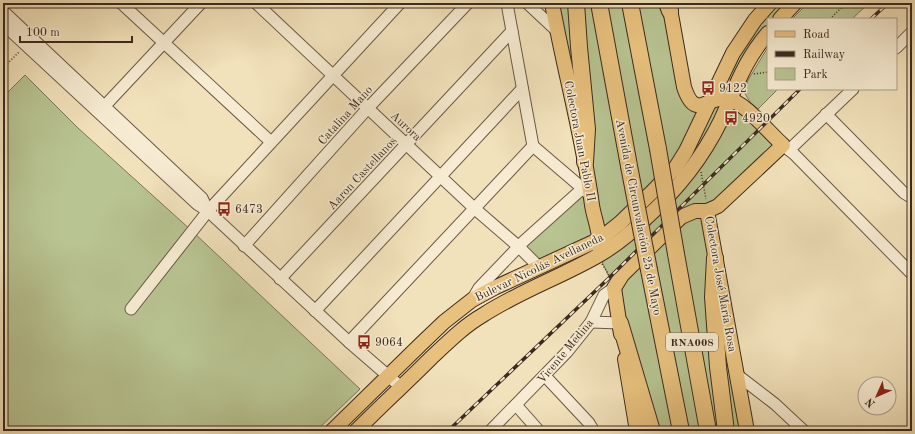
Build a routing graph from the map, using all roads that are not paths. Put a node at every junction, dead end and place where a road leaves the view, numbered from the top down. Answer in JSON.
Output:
{"nodes":[{"id":1,"x":121,"y":3,"type":"edge"},
{"id":2,"x":201,"y":3,"type":"edge"},
{"id":3,"x":256,"y":3,"type":"edge"},
{"id":4,"x":468,"y":3,"type":"edge"},
{"id":5,"x":509,"y":3,"type":"edge"},
{"id":6,"x":527,"y":3,"type":"edge"},
{"id":7,"x":552,"y":3,"type":"edge"},
{"id":8,"x":576,"y":3,"type":"edge"},
{"id":9,"x":600,"y":3,"type":"edge"},
{"id":10,"x":630,"y":3,"type":"edge"},
{"id":11,"x":770,"y":3,"type":"edge"},
{"id":12,"x":795,"y":3,"type":"edge"},
{"id":13,"x":398,"y":4,"type":"edge"},
{"id":14,"x":668,"y":6,"type":"edge"},
{"id":15,"x":3,"y":11,"type":"edge"},
{"id":16,"x":781,"y":18,"type":"edge"},
{"id":17,"x":3,"y":24,"type":"edge"},
{"id":18,"x":512,"y":31,"type":"junction"},
{"id":19,"x":557,"y":31,"type":"junction"},
{"id":20,"x":912,"y":33,"type":"edge"},
{"id":21,"x":767,"y":34,"type":"edge"},
{"id":22,"x":164,"y":43,"type":"junction"},
{"id":23,"x":897,"y":47,"type":"edge"},
{"id":24,"x":333,"y":75,"type":"junction"},
{"id":25,"x":522,"y":90,"type":"junction"},
{"id":26,"x":852,"y":90,"type":"edge"},
{"id":27,"x":730,"y":99,"type":"junction"},
{"id":28,"x":709,"y":103,"type":"junction"},
{"id":29,"x":368,"y":108,"type":"junction"},
{"id":30,"x":101,"y":110,"type":"junction"},
{"id":31,"x":826,"y":114,"type":"junction"},
{"id":32,"x":271,"y":142,"type":"junction"},
{"id":33,"x":406,"y":144,"type":"junction"},
{"id":34,"x":533,"y":146,"type":"junction"},
{"id":35,"x":786,"y":147,"type":"junction"},
{"id":36,"x":585,"y":162,"type":"junction"},
{"id":37,"x":440,"y":176,"type":"junction"},
{"id":38,"x":587,"y":192,"type":"junction"},
{"id":39,"x":911,"y":196,"type":"edge"},
{"id":40,"x":474,"y":208,"type":"junction"},
{"id":41,"x":208,"y":211,"type":"junction"},
{"id":42,"x":707,"y":211,"type":"junction"},
{"id":43,"x":600,"y":239,"type":"junction"},
{"id":44,"x":244,"y":246,"type":"junction"},
{"id":45,"x":519,"y":247,"type":"junction"},
{"id":46,"x":599,"y":255,"type":"junction"},
{"id":47,"x":715,"y":258,"type":"junction"},
{"id":48,"x":539,"y":267,"type":"junction"},
{"id":49,"x":912,"y":274,"type":"edge"},
{"id":50,"x":280,"y":279,"type":"junction"},
{"id":51,"x":612,"y":282,"type":"junction"},
{"id":52,"x":472,"y":300,"type":"junction"},
{"id":53,"x":131,"y":309,"type":"dead end"},
{"id":54,"x":315,"y":311,"type":"junction"},
{"id":55,"x":591,"y":322,"type":"junction"},
{"id":56,"x":620,"y":323,"type":"junction"},
{"id":57,"x":349,"y":342,"type":"junction"},
{"id":58,"x":736,"y":374,"type":"junction"},
{"id":59,"x":388,"y":376,"type":"junction"},
{"id":60,"x":545,"y":376,"type":"junction"},
{"id":61,"x":401,"y":387,"type":"junction"},
{"id":62,"x":516,"y":405,"type":"junction"},
{"id":63,"x":332,"y":431,"type":"edge"},
{"id":64,"x":356,"y":431,"type":"edge"},
{"id":65,"x":490,"y":431,"type":"edge"},
{"id":66,"x":539,"y":431,"type":"edge"},
{"id":67,"x":591,"y":431,"type":"edge"},
{"id":68,"x":637,"y":431,"type":"edge"},
{"id":69,"x":652,"y":431,"type":"edge"},
{"id":70,"x":681,"y":431,"type":"edge"},
{"id":71,"x":708,"y":431,"type":"edge"},
{"id":72,"x":726,"y":431,"type":"edge"},
{"id":73,"x":746,"y":431,"type":"edge"},
{"id":74,"x":804,"y":431,"type":"edge"}],
"edges":[{"from":1,"to":22,"type":"street"},
{"from":2,"to":22,"type":"street"},
{"from":3,"to":24,"type":"street","name":"Aurora"},
{"from":4,"to":29,"type":"street","name":"Catalina Mano"},
{"from":5,"to":18,"type":"street"},
{"from":6,"to":19,"type":"street"},
{"from":7,"to":19,"type":"main road","name":"Colectora Juan Pablo II"},
{"from":8,"to":36,"type":"highway"},
{"from":9,"to":70,"type":"highway","name":"Avenida de Circunvalación 25 de Mayo","number":"RNA008","bridge":true},
{"from":10,"to":71,"type":"highway","number":"RNA008","bridge":true},
{"from":11,"to":28,"type":"main road","name":"Bulevar Nicolás Avellaneda"},
{"from":12,"to":16,"type":"main road"},
{"from":13,"to":24,"type":"street"},
{"from":14,"to":28,"type":"main road"},
{"from":15,"to":30,"type":"street"},
{"from":17,"to":30,"type":"street"},
{"from":18,"to":25,"type":"street"},
{"from":18,"to":33,"type":"street","name":"Aaron Castellanos"},
{"from":19,"to":36,"type":"main road","name":"Colectora Juan Pablo II"},
{"from":20,"to":23,"type":"street"},
{"from":21,"to":27,"type":"main road","name":"Bulevar Nicolás Avellaneda"},
{"from":22,"to":30,"type":"street"},
{"from":22,"to":32,"type":"street"},
{"from":24,"to":29,"type":"street","name":"Aurora"},
{"from":24,"to":32,"type":"street"},
{"from":25,"to":34,"type":"street"},
{"from":25,"to":37,"type":"street"},
{"from":26,"to":31,"type":"street"},
{"from":27,"to":28,"type":"main road"},
{"from":27,"to":35,"type":"main road"},
{"from":27,"to":46,"type":"main road","name":"Bulevar Nicolás Avellaneda"},
{"from":28,"to":43,"type":"main road","name":"Bulevar Nicolás Avellaneda"},
{"from":29,"to":33,"type":"street","name":"Aurora"},
{"from":29,"to":44,"type":"street","name":"Catalina Mano"},
{"from":30,"to":41,"type":"street"},
{"from":31,"to":35,"type":"street"},
{"from":31,"to":39,"type":"street"},
{"from":32,"to":41,"type":"street"},
{"from":33,"to":37,"type":"street","name":"Aurora"},
{"from":33,"to":50,"type":"street","name":"Aaron Castellanos"},
{"from":34,"to":38,"type":"street"},
{"from":34,"to":40,"type":"street"},
{"from":35,"to":42,"type":"main road","name":"Colectora José María Rosa"},
{"from":35,"to":49,"type":"street"},
{"from":36,"to":38,"type":"main road","name":"Colectora Juan Pablo II"},
{"from":37,"to":40,"type":"street","name":"Aurora"},
{"from":37,"to":54,"type":"street"},
{"from":38,"to":43,"type":"main road","name":"Colectora Juan Pablo II"},
{"from":38,"to":45,"type":"street"},
{"from":40,"to":45,"type":"street","name":"Aurora"},
{"from":40,"to":57,"type":"street"},
{"from":41,"to":44,"type":"street"},
{"from":41,"to":53,"type":"street"},
{"from":42,"to":47,"type":"main road","name":"Colectora José María Rosa"},
{"from":42,"to":51,"type":"main road","name":"Vicente Medina"},
{"from":43,"to":46,"type":"main road","name":"Colectora Juan Pablo II"},
{"from":43,"to":48,"type":"main road","name":"Bulevar Nicolás Avellaneda"},
{"from":44,"to":50,"type":"street"},
{"from":45,"to":48,"type":"street","name":"Aurora"},
{"from":45,"to":52,"type":"street"},
{"from":46,"to":61,"type":"main road","name":"Bulevar Nicolás Avellaneda"},
{"from":47,"to":58,"type":"main road","name":"Colectora José María Rosa"},
{"from":47,"to":72,"type":"highway"},
{"from":48,"to":52,"type":"main road","name":"Bulevar Nicolás Avellaneda"},
{"from":50,"to":54,"type":"street"},
{"from":51,"to":55,"type":"street","name":"Vicente Medina"},
{"from":51,"to":56,"type":"main road"},
{"from":52,"to":59,"type":"main road","name":"Bulevar Nicolás Avellaneda"},
{"from":54,"to":57,"type":"street"},
{"from":55,"to":56,"type":"street"},
{"from":55,"to":60,"type":"street","name":"Vicente Medina"},
{"from":56,"to":68,"type":"main road"},
{"from":56,"to":69,"type":"highway"},
{"from":57,"to":59,"type":"street"},
{"from":58,"to":73,"type":"main road","name":"Colectora José María Rosa"},
{"from":58,"to":74,"type":"street"},
{"from":59,"to":61,"type":"street"},
{"from":59,"to":63,"type":"main road","name":"Bulevar Nicolás Avellaneda"},
{"from":60,"to":62,"type":"street","name":"Vicente Medina"},
{"from":60,"to":67,"type":"street"},
{"from":61,"to":64,"type":"main road","name":"Bulevar Nicolás Avellaneda"},
{"from":62,"to":65,"type":"street","name":"Vicente Medina"},
{"from":62,"to":66,"type":"street"}]}
